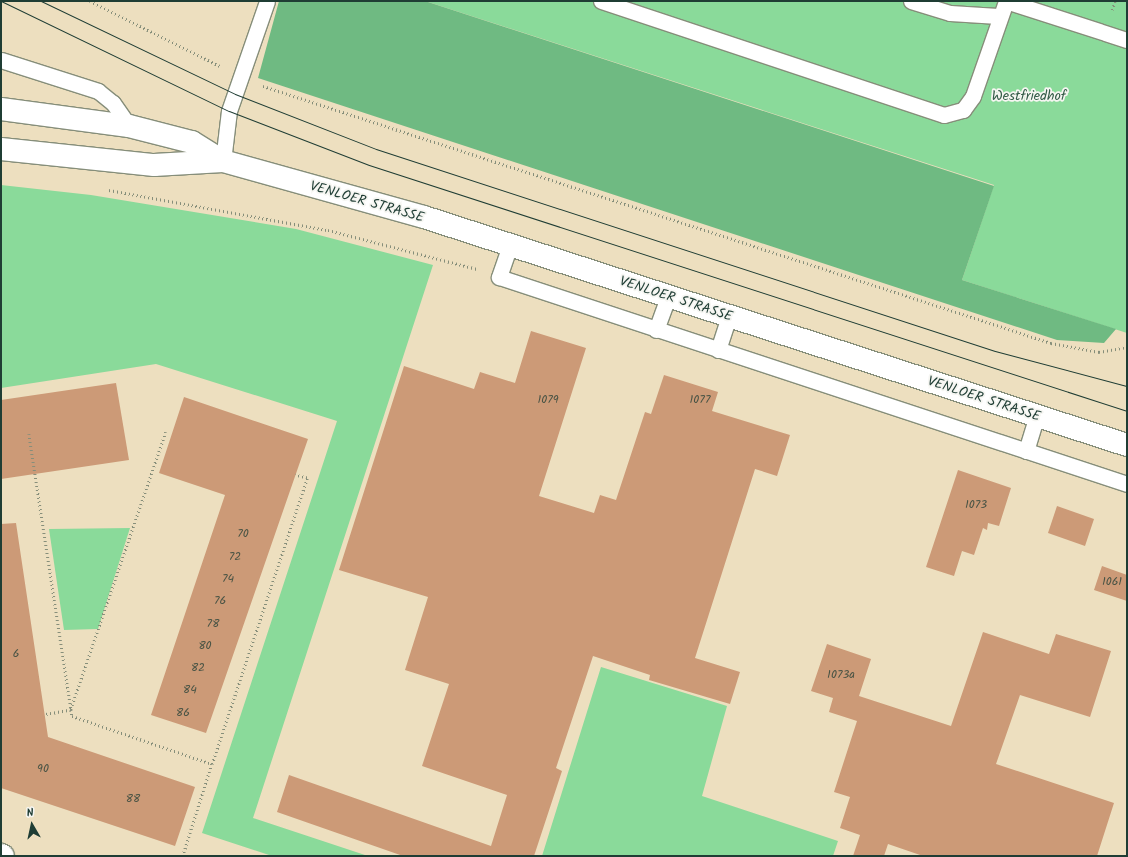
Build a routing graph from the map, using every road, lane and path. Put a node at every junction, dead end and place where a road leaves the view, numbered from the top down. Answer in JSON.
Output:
{"nodes":[{"id":1,"x":90,"y":1,"type":"edge"},
{"id":2,"x":267,"y":1,"type":"edge"},
{"id":3,"x":601,"y":1,"type":"edge"},
{"id":4,"x":911,"y":1,"type":"edge"},
{"id":5,"x":1006,"y":1,"type":"edge"},
{"id":6,"x":998,"y":16,"type":"junction"},
{"id":7,"x":1127,"y":40,"type":"edge"},
{"id":8,"x":1,"y":60,"type":"edge"},
{"id":9,"x":242,"y":76,"type":"junction"},
{"id":10,"x":1,"y":109,"type":"edge"},
{"id":11,"x":129,"y":126,"type":"junction"},
{"id":12,"x":1,"y":149,"type":"edge"},
{"id":13,"x":223,"y":161,"type":"junction"},
{"id":14,"x":105,"y":190,"type":"dead end"},
{"id":15,"x":510,"y":245,"type":"junction"},
{"id":16,"x":499,"y":277,"type":"junction"},
{"id":17,"x":668,"y":297,"type":"junction"},
{"id":18,"x":729,"y":316,"type":"junction"},
{"id":19,"x":656,"y":330,"type":"junction"},
{"id":20,"x":1127,"y":347,"type":"edge"},
{"id":21,"x":718,"y":350,"type":"junction"},
{"id":22,"x":1037,"y":416,"type":"junction"},
{"id":23,"x":166,"y":432,"type":"dead end"},
{"id":24,"x":29,"y":434,"type":"dead end"},
{"id":25,"x":1127,"y":445,"type":"edge"},
{"id":26,"x":1026,"y":450,"type":"junction"},
{"id":27,"x":295,"y":475,"type":"dead end"},
{"id":28,"x":1127,"y":484,"type":"edge"},
{"id":29,"x":71,"y":710,"type":"junction"},
{"id":30,"x":44,"y":715,"type":"dead end"},
{"id":31,"x":212,"y":764,"type":"junction"},
{"id":32,"x":183,"y":856,"type":"edge"}],
"edges":[{"from":1,"to":9,"type":"path"},
{"from":2,"to":9,"type":"lane"},
{"from":3,"to":6,"type":"lane"},
{"from":4,"to":6,"type":"lane"},
{"from":5,"to":6,"type":"lane"},
{"from":5,"to":7,"type":"lane"},
{"from":8,"to":11,"type":"lane"},
{"from":9,"to":13,"type":"lane"},
{"from":9,"to":20,"type":"path"},
{"from":10,"to":11,"type":"main road","name":"VENLOER STRASSE"},
{"from":11,"to":13,"type":"main road","name":"VENLOER STRASSE"},
{"from":12,"to":13,"type":"main road","name":"VENLOER STRASSE"},
{"from":13,"to":15,"type":"main road","name":"VENLOER STRASSE"},
{"from":14,"to":16,"type":"path"},
{"from":15,"to":16,"type":"lane"},
{"from":15,"to":17,"type":"main road","name":"VENLOER STRASSE"},
{"from":16,"to":19,"type":"lane"},
{"from":17,"to":18,"type":"main road","name":"VENLOER STRASSE"},
{"from":17,"to":19,"type":"lane"},
{"from":18,"to":21,"type":"lane"},
{"from":18,"to":22,"type":"main road","name":"VENLOER STRASSE"},
{"from":19,"to":21,"type":"lane"},
{"from":21,"to":26,"type":"lane"},
{"from":22,"to":25,"type":"main road","name":"VENLOER STRASSE"},
{"from":22,"to":26,"type":"lane"},
{"from":23,"to":29,"type":"path"},
{"from":24,"to":29,"type":"path"},
{"from":26,"to":28,"type":"lane"},
{"from":27,"to":31,"type":"path"},
{"from":29,"to":30,"type":"path"},
{"from":29,"to":31,"type":"path"},
{"from":31,"to":32,"type":"path"}]}
